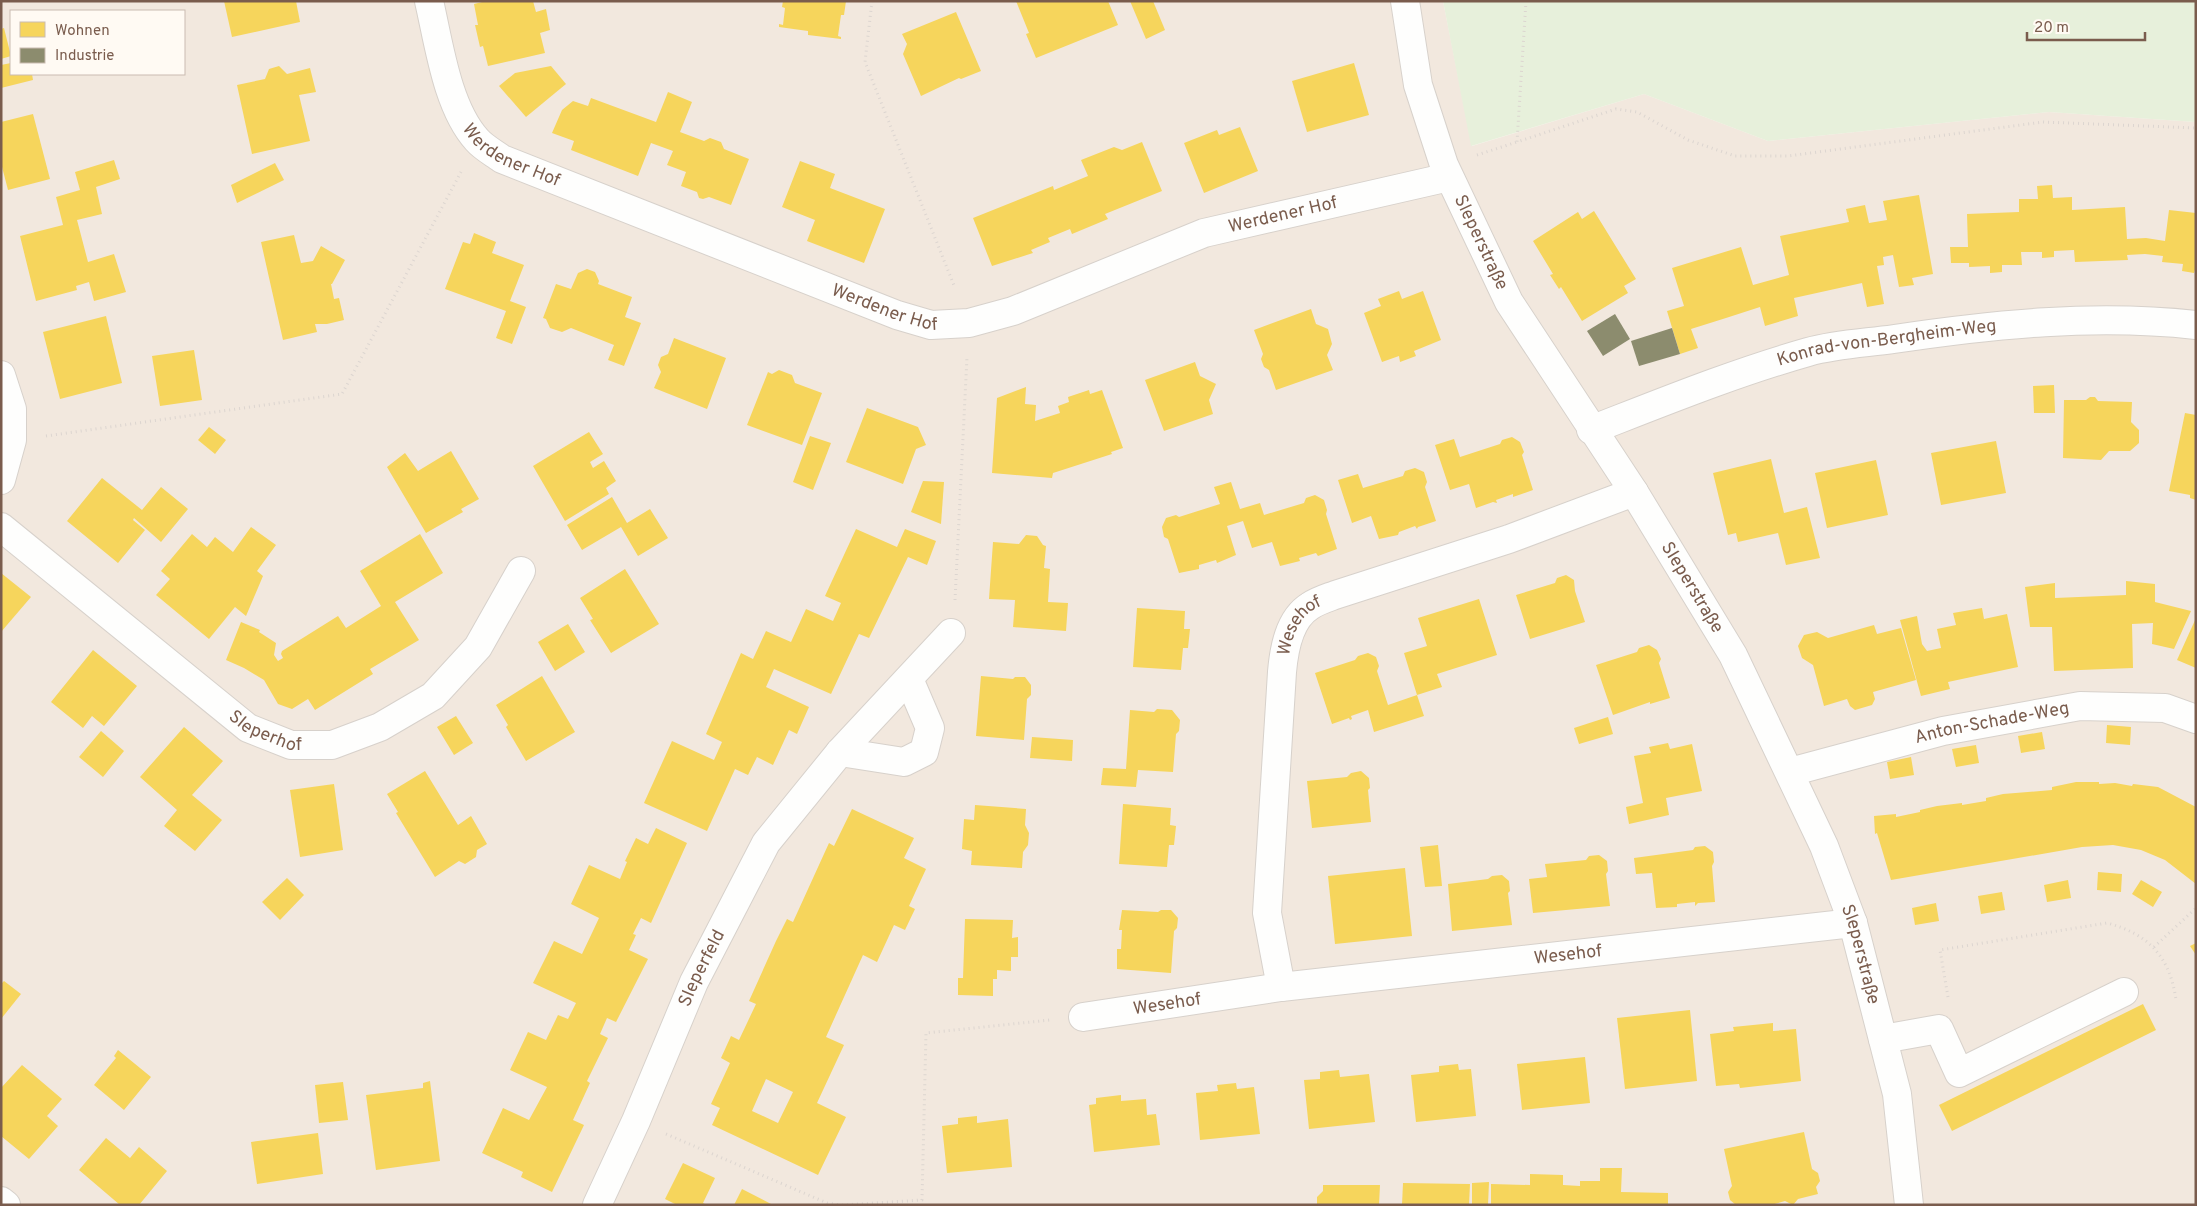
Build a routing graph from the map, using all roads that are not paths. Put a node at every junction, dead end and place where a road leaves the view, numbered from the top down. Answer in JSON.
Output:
{"nodes":[{"id":1,"x":429,"y":1,"type":"edge"},
{"id":2,"x":1405,"y":1,"type":"edge"},
{"id":3,"x":1446,"y":171,"type":"junction"},
{"id":4,"x":2196,"y":325,"type":"edge"},
{"id":5,"x":1,"y":375,"type":"edge"},
{"id":6,"x":1591,"y":430,"type":"junction"},
{"id":7,"x":1,"y":480,"type":"edge"},
{"id":8,"x":1634,"y":492,"type":"junction"},
{"id":9,"x":1,"y":527,"type":"edge"},
{"id":10,"x":521,"y":571,"type":"dead end"},
{"id":11,"x":951,"y":633,"type":"dead end"},
{"id":12,"x":908,"y":680,"type":"junction"},
{"id":13,"x":2196,"y":719,"type":"edge"},
{"id":14,"x":840,"y":752,"type":"junction"},
{"id":15,"x":1790,"y":772,"type":"junction"},
{"id":16,"x":1854,"y":923,"type":"junction"},
{"id":17,"x":1281,"y":987,"type":"junction"},
{"id":18,"x":2124,"y":992,"type":"dead end"},
{"id":19,"x":1083,"y":1017,"type":"road end"},
{"id":20,"x":1883,"y":1039,"type":"junction"},
{"id":21,"x":1,"y":1201,"type":"edge"},
{"id":22,"x":6,"y":1205,"type":"edge"},
{"id":23,"x":597,"y":1205,"type":"edge"},
{"id":24,"x":1909,"y":1205,"type":"edge"}],
"edges":[{"from":1,"to":3,"type":"street","name":"Werdener Hof"},
{"from":2,"to":3,"type":"street","name":"Sleperstraße"},
{"from":3,"to":6,"type":"street","name":"Sleperstraße"},
{"from":4,"to":6,"type":"street","name":"Konrad-von-Bergheim-Weg"},
{"from":5,"to":7,"type":"street"},
{"from":6,"to":8,"type":"street","name":"Sleperstraße"},
{"from":8,"to":15,"type":"street","name":"Sleperstraße"},
{"from":8,"to":17,"type":"street","name":"Wesehof"},
{"from":9,"to":10,"type":"street","name":"Sleperhof"},
{"from":11,"to":12,"type":"street","name":"Sleperfeld"},
{"from":12,"to":14,"type":"street","name":"Sleperfeld"},
{"from":12,"to":14,"type":"street"},
{"from":13,"to":15,"type":"street","name":"Anton-Schade-Weg"},
{"from":14,"to":23,"type":"street","name":"Sleperfeld"},
{"from":15,"to":16,"type":"street","name":"Sleperstraße"},
{"from":16,"to":17,"type":"street","name":"Wesehof"},
{"from":16,"to":20,"type":"street","name":"Sleperstraße"},
{"from":17,"to":19,"type":"street","name":"Wesehof"},
{"from":18,"to":20,"type":"street"},
{"from":20,"to":24,"type":"street","name":"Sleperstraße"},
{"from":21,"to":22,"type":"street"}]}
